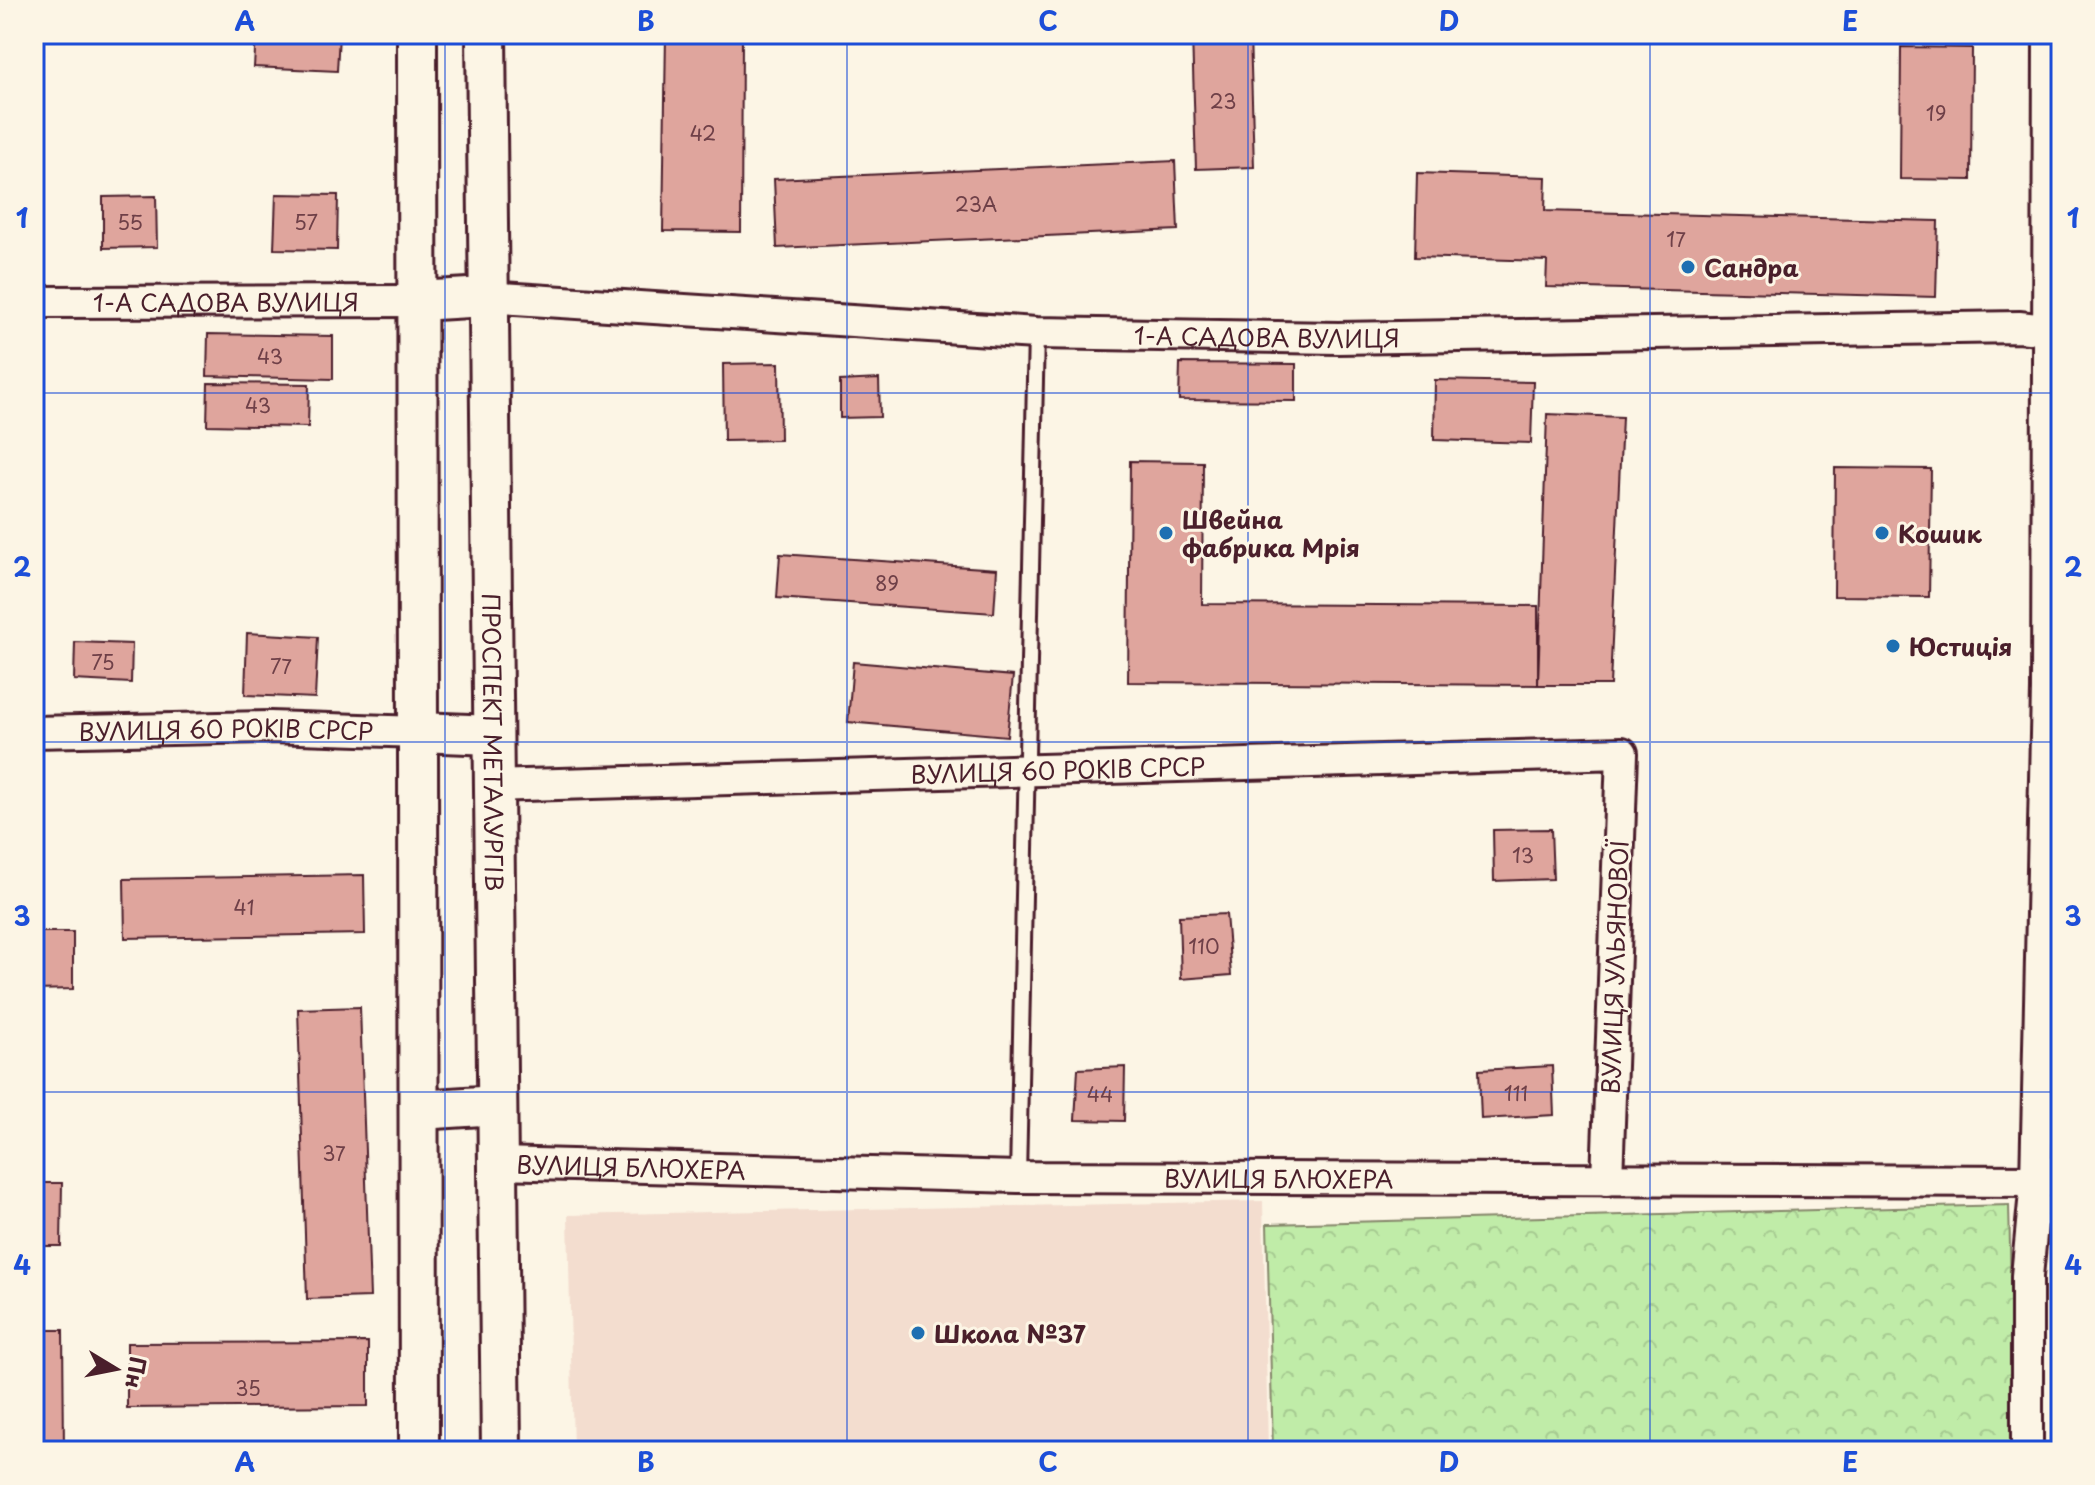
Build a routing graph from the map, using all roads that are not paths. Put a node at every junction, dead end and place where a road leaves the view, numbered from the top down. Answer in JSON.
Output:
{"nodes":[{"id":1,"x":417,"y":34,"type":"edge"},
{"id":2,"x":486,"y":34,"type":"edge"},
{"id":3,"x":2049,"y":34,"type":"edge"},
{"id":4,"x":486,"y":297,"type":"junction"},
{"id":5,"x":418,"y":301,"type":"junction"},
{"id":6,"x":34,"y":302,"type":"edge"},
{"id":7,"x":2055,"y":330,"type":"edge"},
{"id":8,"x":1036,"y":333,"type":"junction"},
{"id":9,"x":2054,"y":691,"type":"edge"},
{"id":10,"x":34,"y":732,"type":"edge"},
{"id":11,"x":419,"y":732,"type":"junction"},
{"id":12,"x":493,"y":735,"type":"junction"},
{"id":13,"x":1622,"y":753,"type":"joint"},
{"id":14,"x":494,"y":786,"type":"junction"},
{"id":15,"x":497,"y":1105,"type":"junction"},
{"id":16,"x":419,"y":1110,"type":"junction"},
{"id":17,"x":499,"y":1163,"type":"junction"},
{"id":18,"x":1018,"y":1177,"type":"junction"},
{"id":19,"x":1607,"y":1180,"type":"junction"},
{"id":20,"x":2048,"y":1181,"type":"edge"},
{"id":21,"x":419,"y":1451,"type":"edge"},
{"id":22,"x":501,"y":1451,"type":"edge"},
{"id":23,"x":2027,"y":1451,"type":"edge"}],
"edges":[{"from":1,"to":5,"type":"street"},
{"from":2,"to":4,"type":"street","name":"ПРОСПЕКТ МЕТАЛУРГІВ"},
{"from":3,"to":7,"type":"street"},
{"from":4,"to":5,"type":"street"},
{"from":4,"to":8,"type":"street","name":"1-А САДОВА ВУЛИЦЯ"},
{"from":4,"to":12,"type":"street","name":"ПРОСПЕКТ МЕТАЛУРГІВ"},
{"from":5,"to":6,"type":"street","name":"1-А САДОВА ВУЛИЦЯ"},
{"from":5,"to":11,"type":"street"},
{"from":7,"to":8,"type":"street","name":"1-А САДОВА ВУЛИЦЯ"},
{"from":7,"to":9,"type":"street"},
{"from":8,"to":18,"type":"lane"},
{"from":9,"to":20,"type":"street"},
{"from":10,"to":11,"type":"street","name":"ВУЛИЦЯ 60 РОКІВ СРСР"},
{"from":11,"to":12,"type":"street"},
{"from":11,"to":16,"type":"street"},
{"from":12,"to":14,"type":"street","name":"ПРОСПЕКТ МЕТАЛУРГІВ"},
{"from":13,"to":14,"type":"street","name":"ВУЛИЦЯ 60 РОКІВ СРСР"},
{"from":13,"to":19,"type":"street","name":"ВУЛИЦЯ УЛЬЯНОВОЇ"},
{"from":14,"to":15,"type":"street","name":"ПРОСПЕКТ МЕТАЛУРГІВ"},
{"from":15,"to":16,"type":"street"},
{"from":15,"to":17,"type":"street","name":"ПРОСПЕКТ МЕТАЛУРГІВ"},
{"from":16,"to":21,"type":"street"},
{"from":17,"to":18,"type":"street","name":"ВУЛИЦЯ БЛЮХЕРА"},
{"from":17,"to":22,"type":"street","name":"ПРОСПЕКТ МЕТАЛУРГІВ"},
{"from":18,"to":19,"type":"street","name":"ВУЛИЦЯ БЛЮХЕРА"},
{"from":19,"to":20,"type":"street","name":"ВУЛИЦЯ БЛЮХЕРА"},
{"from":20,"to":23,"type":"street"}]}
